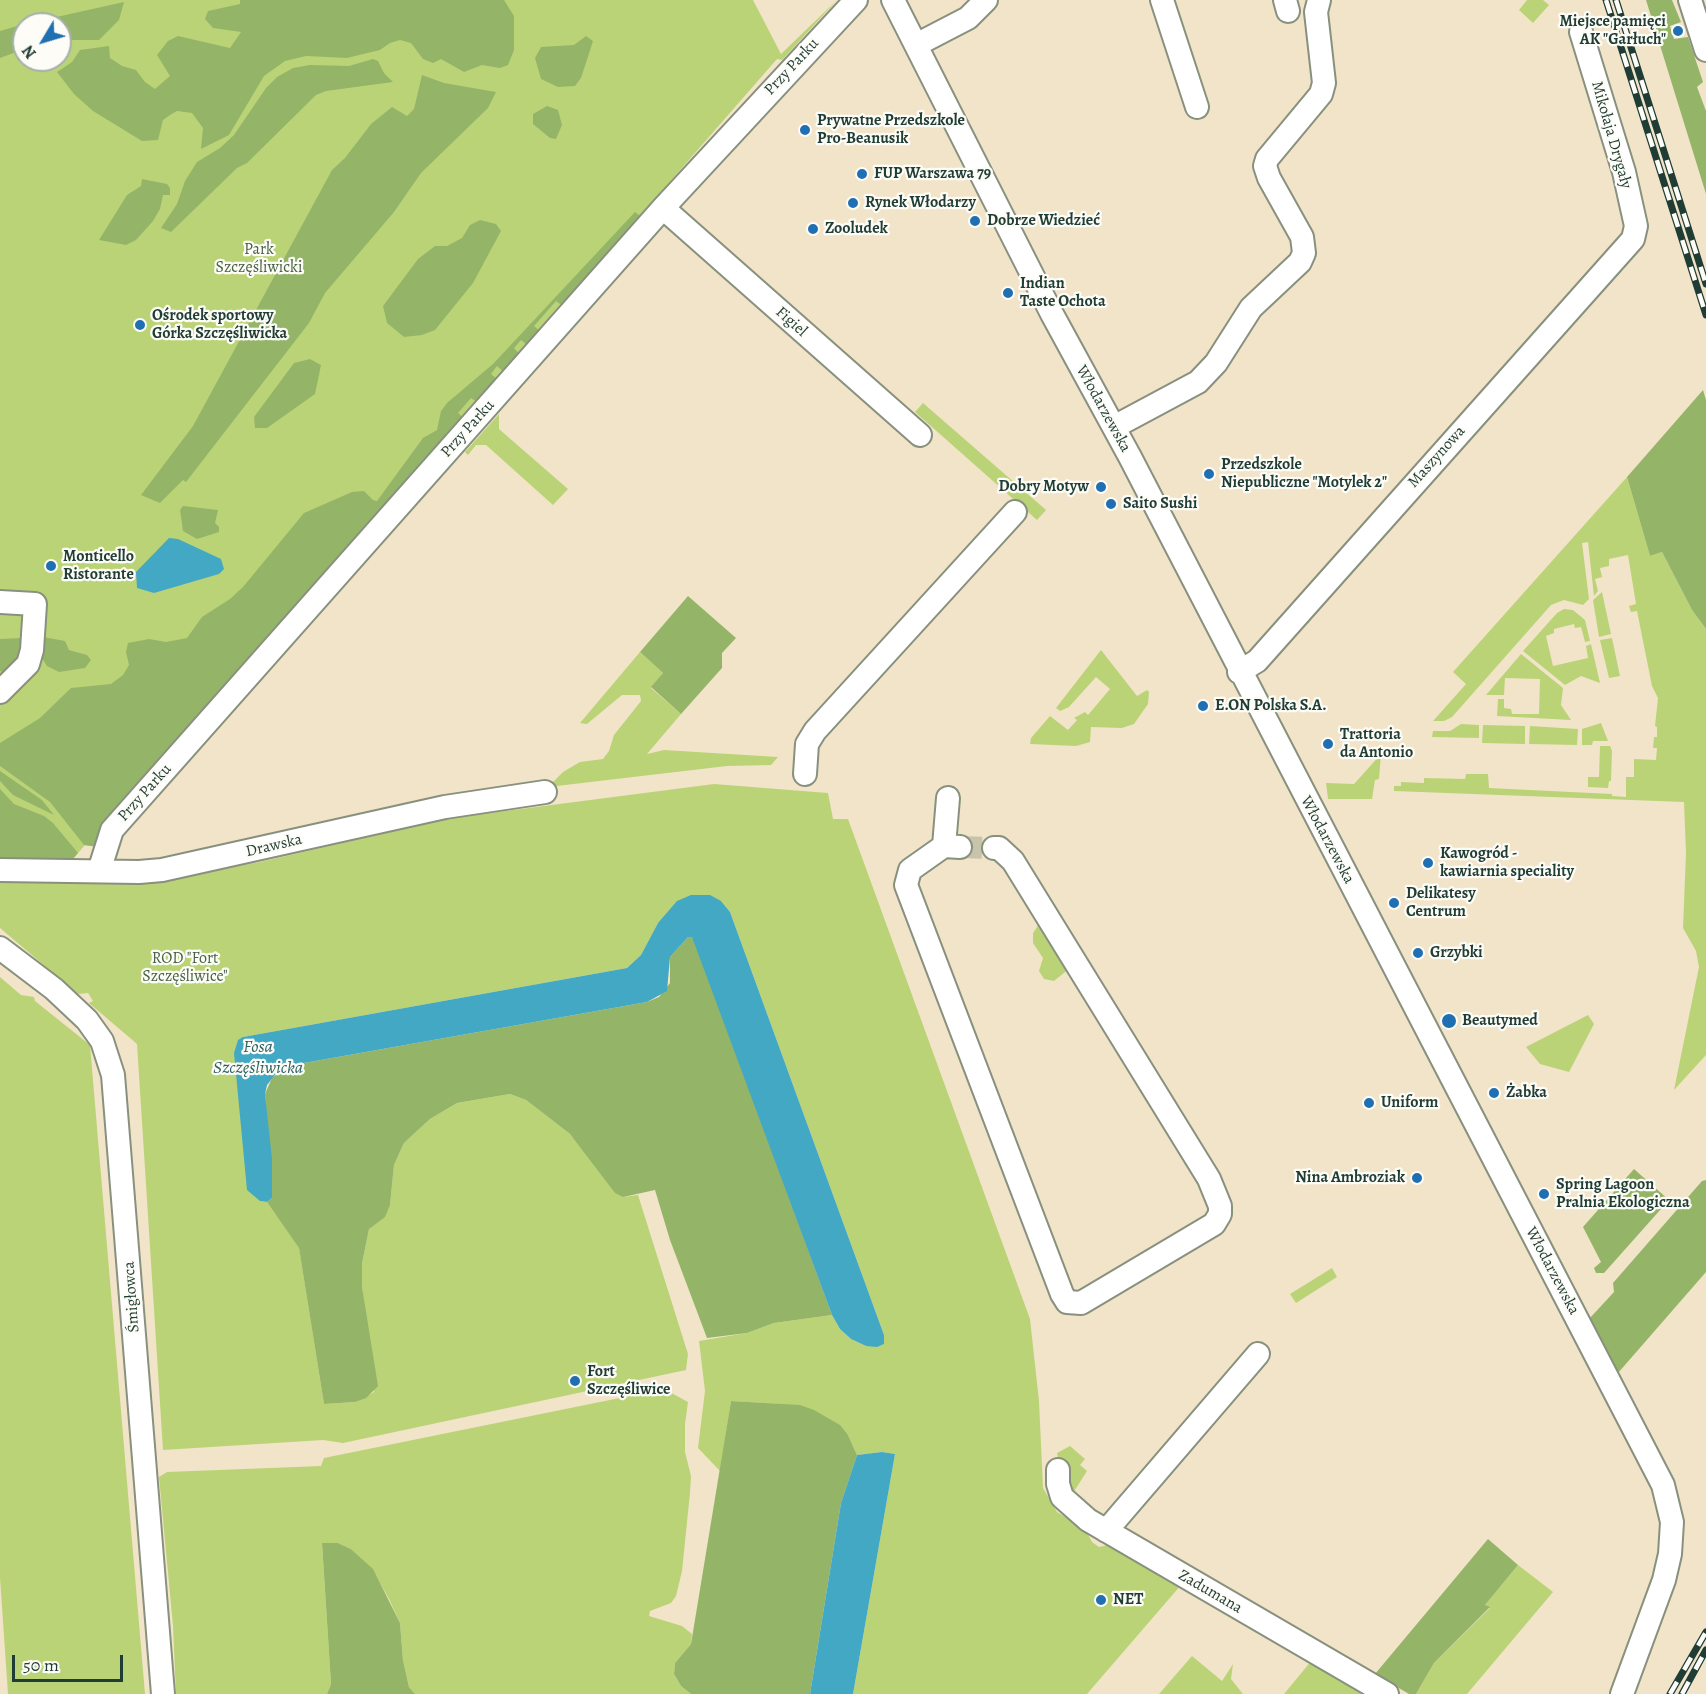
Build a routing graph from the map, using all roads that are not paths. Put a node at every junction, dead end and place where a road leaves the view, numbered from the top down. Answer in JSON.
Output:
{"nodes":[{"id":1,"x":856,"y":0,"type":"edge"},
{"id":2,"x":893,"y":0,"type":"edge"},
{"id":3,"x":986,"y":0,"type":"edge"},
{"id":4,"x":1162,"y":0,"type":"edge"},
{"id":5,"x":1319,"y":0,"type":"edge"},
{"id":6,"x":1690,"y":0,"type":"edge"},
{"id":7,"x":1581,"y":32,"type":"dead end"},
{"id":8,"x":916,"y":45,"type":"junction"},
{"id":9,"x":1706,"y":50,"type":"edge"},
{"id":10,"x":1197,"y":107,"type":"dead end"},
{"id":11,"x":663,"y":208,"type":"junction"},
{"id":12,"x":1633,"y":239,"type":"joint"},
{"id":13,"x":1114,"y":427,"type":"junction"},
{"id":14,"x":920,"y":435,"type":"dead end"},
{"id":15,"x":1015,"y":512,"type":"dead end"},
{"id":16,"x":0,"y":602,"type":"edge"},
{"id":17,"x":1239,"y":672,"type":"junction"},
{"id":18,"x":0,"y":692,"type":"edge"},
{"id":19,"x":805,"y":774,"type":"dead end"},
{"id":20,"x":545,"y":792,"type":"dead end"},
{"id":21,"x":948,"y":798,"type":"dead end"},
{"id":22,"x":994,"y":848,"type":"tunnel mouth"},
{"id":23,"x":0,"y":870,"type":"edge"},
{"id":24,"x":99,"y":871,"type":"junction"},
{"id":25,"x":0,"y":948,"type":"edge"},
{"id":26,"x":1258,"y":1354,"type":"dead end"},
{"id":27,"x":1058,"y":1470,"type":"dead end"},
{"id":28,"x":1106,"y":1531,"type":"junction"},
{"id":29,"x":162,"y":1694,"type":"edge"},
{"id":30,"x":1387,"y":1694,"type":"edge"},
{"id":31,"x":1622,"y":1694,"type":"edge"}],
"edges":[{"from":1,"to":11,"type":"street","name":"Przy Parku"},
{"from":2,"to":8,"type":"street","name":"Włodarzewska"},
{"from":3,"to":8,"type":"street"},
{"from":4,"to":10,"type":"street"},
{"from":5,"to":13,"type":"street"},
{"from":6,"to":9,"type":"street"},
{"from":7,"to":12,"type":"street","name":"Mikołaja Drygały"},
{"from":8,"to":13,"type":"street","name":"Włodarzewska"},
{"from":11,"to":14,"type":"street","name":"Figiel"},
{"from":11,"to":24,"type":"street","name":"Przy Parku"},
{"from":12,"to":17,"type":"street","name":"Maszynowa"},
{"from":13,"to":17,"type":"street","name":"Włodarzewska"},
{"from":15,"to":19,"type":"street"},
{"from":16,"to":18,"type":"street"},
{"from":17,"to":31,"type":"street","name":"Włodarzewska"},
{"from":20,"to":24,"type":"street","name":"Drawska"},
{"from":21,"to":22,"type":"street"},
{"from":23,"to":24,"type":"street","name":"Drawska"},
{"from":25,"to":29,"type":"street","name":"Śmigłowca"},
{"from":26,"to":28,"type":"street"},
{"from":27,"to":28,"type":"street","name":"Zadumana"},
{"from":28,"to":30,"type":"street","name":"Zadumana"}]}
